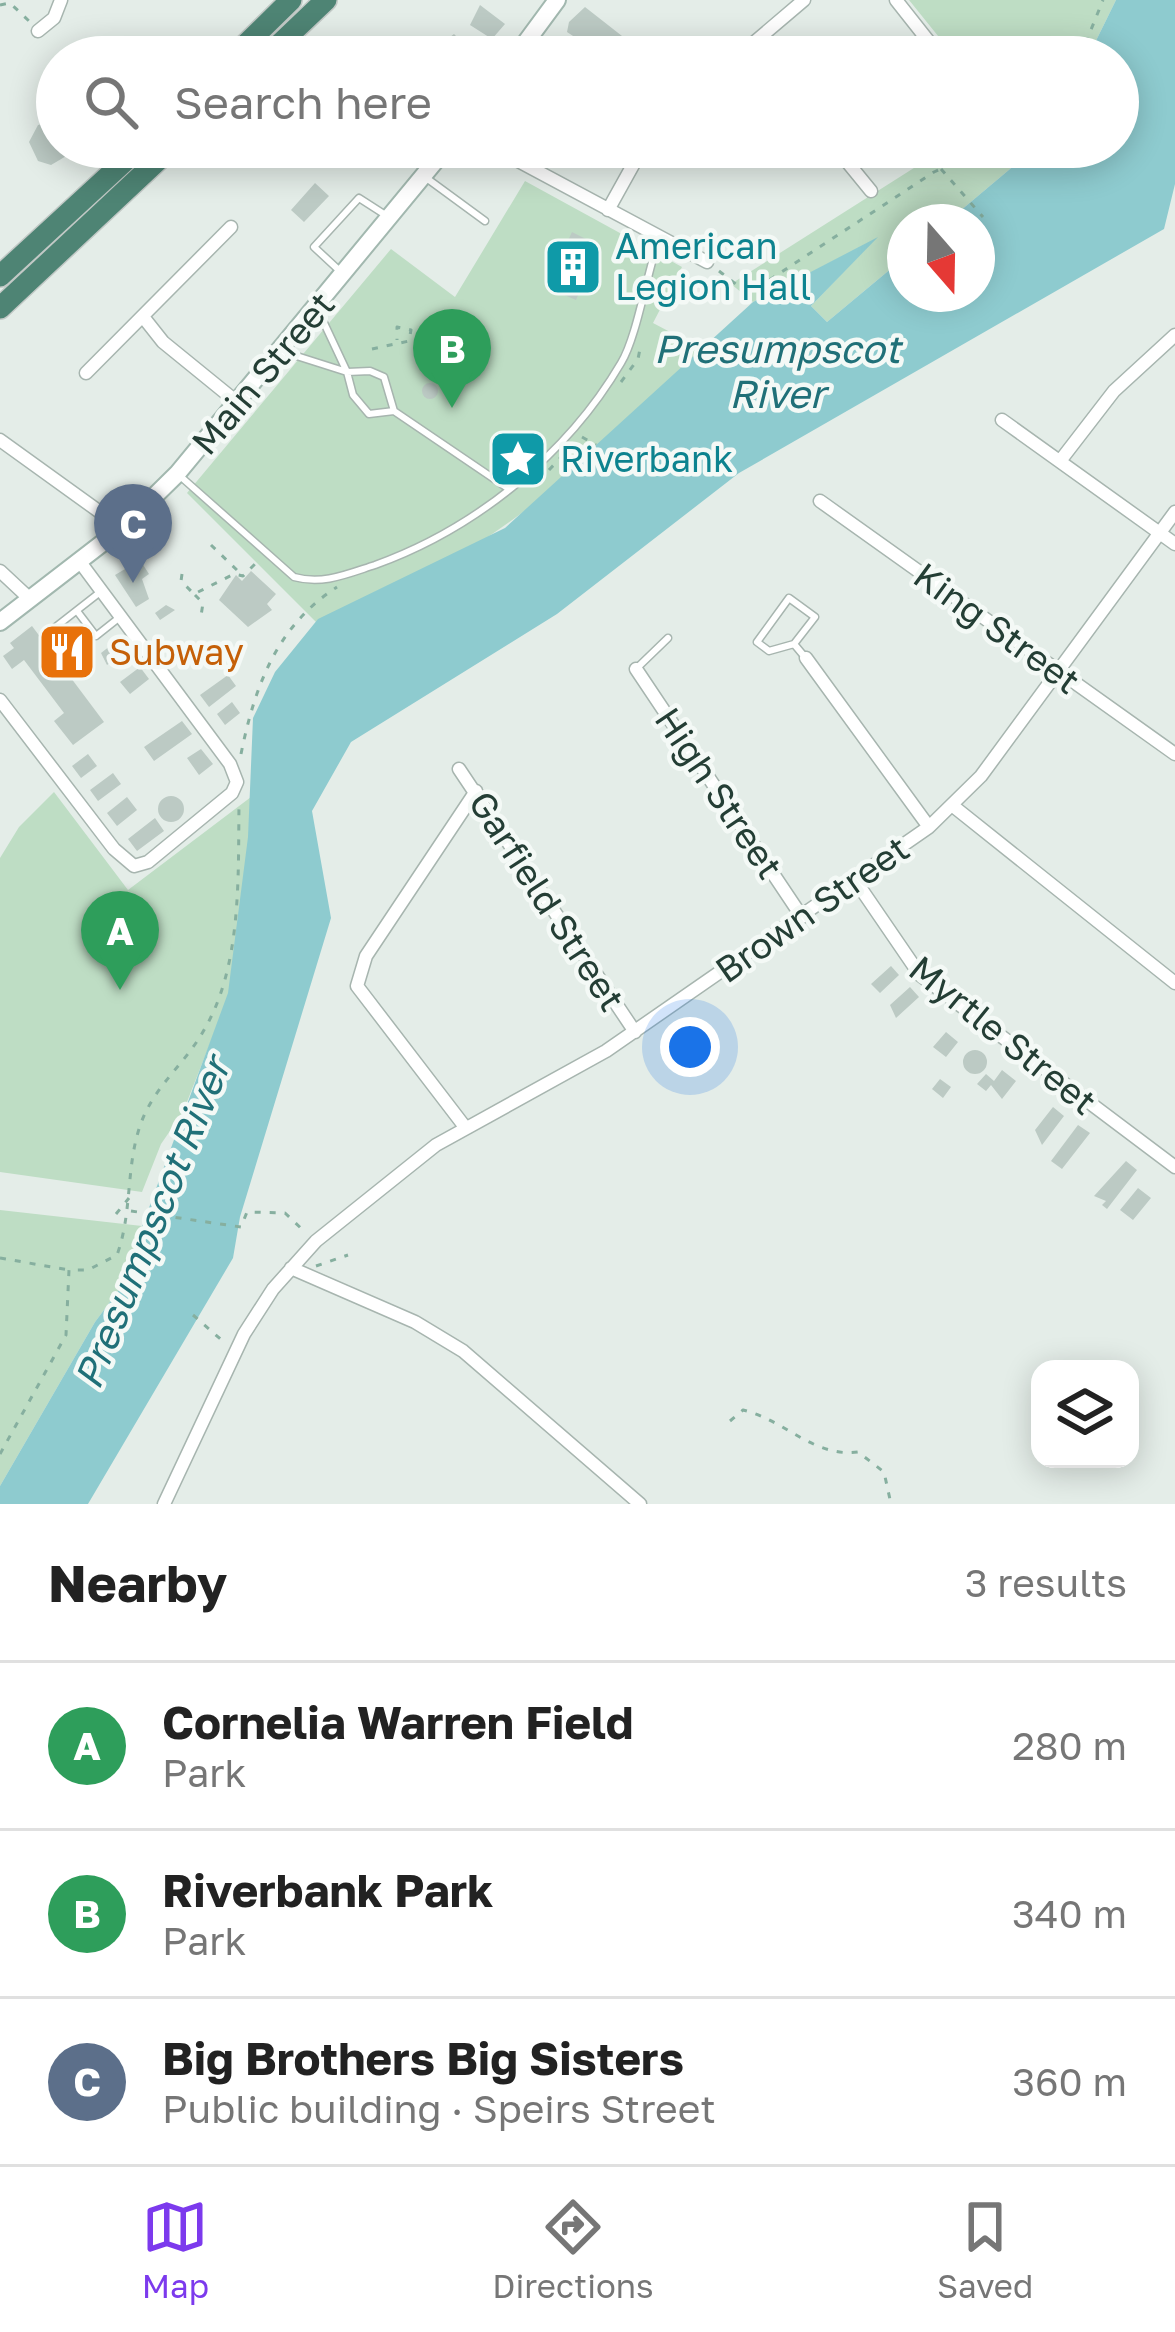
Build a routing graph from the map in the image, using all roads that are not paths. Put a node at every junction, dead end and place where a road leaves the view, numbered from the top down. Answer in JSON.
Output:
{"nodes":[{"id":1,"x":61,"y":0,"type":"edge"},
{"id":2,"x":291,"y":0,"type":"edge"},
{"id":3,"x":326,"y":0,"type":"edge"},
{"id":4,"x":557,"y":0,"type":"edge"},
{"id":5,"x":804,"y":0,"type":"edge"},
{"id":6,"x":896,"y":0,"type":"edge"},
{"id":7,"x":38,"y":31,"type":"road end"},
{"id":8,"x":254,"y":36,"type":"edge"},
{"id":9,"x":288,"y":36,"type":"edge"},
{"id":10,"x":530,"y":36,"type":"edge"},
{"id":11,"x":762,"y":36,"type":"edge"},
{"id":12,"x":924,"y":36,"type":"edge"},
{"id":13,"x":116,"y":168,"type":"edge"},
{"id":14,"x":150,"y":168,"type":"edge"},
{"id":15,"x":431,"y":168,"type":"edge"},
{"id":16,"x":531,"y":168,"type":"edge"},
{"id":17,"x":631,"y":168,"type":"edge"},
{"id":18,"x":853,"y":168,"type":"edge"},
{"id":19,"x":424,"y":176,"type":"junction"},
{"id":20,"x":871,"y":190,"type":"dead end"},
{"id":21,"x":608,"y":210,"type":"junction"},
{"id":22,"x":392,"y":219,"type":"junction"},
{"id":23,"x":485,"y":221,"type":"dead end"},
{"id":24,"x":231,"y":226,"type":"dead end"},
{"id":25,"x":659,"y":239,"type":"junction"},
{"id":26,"x":707,"y":262,"type":"road end"},
{"id":27,"x":4,"y":267,"type":"edge"},
{"id":28,"x":344,"y":275,"type":"junction"},
{"id":29,"x":28,"y":284,"type":"junction"},
{"id":30,"x":3,"y":300,"type":"edge"},
{"id":31,"x":317,"y":308,"type":"junction"},
{"id":32,"x":144,"y":318,"type":"junction"},
{"id":33,"x":1175,"y":335,"type":"edge"},
{"id":34,"x":281,"y":351,"type":"junction"},
{"id":35,"x":346,"y":372,"type":"junction"},
{"id":36,"x":86,"y":373,"type":"dead end"},
{"id":37,"x":238,"y":403,"type":"junction"},
{"id":38,"x":394,"y":411,"type":"junction"},
{"id":39,"x":1002,"y":420,"type":"dead end"},
{"id":40,"x":0,"y":440,"type":"edge"},
{"id":41,"x":1060,"y":461,"type":"junction"},
{"id":42,"x":177,"y":474,"type":"junction"},
{"id":43,"x":509,"y":489,"type":"junction"},
{"id":44,"x":820,"y":501,"type":"dead end"},
{"id":45,"x":1175,"y":512,"type":"edge"},
{"id":46,"x":122,"y":528,"type":"junction"},
{"id":47,"x":1158,"y":532,"type":"junction"},
{"id":48,"x":1175,"y":544,"type":"edge"},
{"id":49,"x":80,"y":562,"type":"junction"},
{"id":50,"x":0,"y":571,"type":"edge"},
{"id":51,"x":102,"y":591,"type":"junction"},
{"id":52,"x":30,"y":599,"type":"junction"},
{"id":53,"x":77,"y":611,"type":"junction"},
{"id":54,"x":121,"y":616,"type":"junction"},
{"id":55,"x":0,"y":622,"type":"edge"},
{"id":56,"x":44,"y":636,"type":"dead end"},
{"id":57,"x":668,"y":638,"type":"dead end"},
{"id":58,"x":794,"y":644,"type":"junction"},
{"id":59,"x":806,"y":658,"type":"joint"},
{"id":60,"x":636,"y":669,"type":"joint"},
{"id":61,"x":1056,"y":672,"type":"junction"},
{"id":62,"x":0,"y":700,"type":"edge"},
{"id":63,"x":1175,"y":754,"type":"edge"},
{"id":64,"x":459,"y":769,"type":"dead end"},
{"id":65,"x":476,"y":791,"type":"junction"},
{"id":66,"x":953,"y":806,"type":"junction"},
{"id":67,"x":929,"y":827,"type":"junction"},
{"id":68,"x":855,"y":880,"type":"junction"},
{"id":69,"x":802,"y":917,"type":"junction"},
{"id":70,"x":1175,"y":983,"type":"edge"},
{"id":71,"x":634,"y":1032,"type":"junction"},
{"id":72,"x":465,"y":1127,"type":"junction"},
{"id":73,"x":1175,"y":1167,"type":"edge"},
{"id":74,"x":297,"y":1271,"type":"junction"},
{"id":75,"x":164,"y":1504,"type":"edge"},
{"id":76,"x":640,"y":1504,"type":"edge"}],
"edges":[{"from":1,"to":7,"type":"street"},
{"from":2,"to":8,"type":"highway"},
{"from":3,"to":9,"type":"highway"},
{"from":4,"to":10,"type":"main road"},
{"from":5,"to":11,"type":"street"},
{"from":6,"to":12,"type":"street"},
{"from":13,"to":27,"type":"highway"},
{"from":14,"to":29,"type":"highway"},
{"from":15,"to":19,"type":"main road","name":"Main Street"},
{"from":16,"to":21,"type":"street"},
{"from":17,"to":21,"type":"street"},
{"from":18,"to":20,"type":"street"},
{"from":19,"to":22,"type":"main road","name":"Main Street"},
{"from":19,"to":23,"type":"lane"},
{"from":21,"to":25,"type":"street"},
{"from":22,"to":28,"type":"main road","name":"Main Street"},
{"from":22,"to":28,"type":"lane"},
{"from":24,"to":32,"type":"street"},
{"from":25,"to":26,"type":"street"},
{"from":25,"to":43,"type":"lane"},
{"from":27,"to":29,"type":"street"},
{"from":28,"to":31,"type":"main road","name":"Main Street"},
{"from":29,"to":30,"type":"highway"},
{"from":31,"to":34,"type":"main road","name":"Main Street"},
{"from":31,"to":35,"type":"lane"},
{"from":32,"to":36,"type":"street"},
{"from":32,"to":37,"type":"street"},
{"from":33,"to":41,"type":"street"},
{"from":34,"to":35,"type":"lane"},
{"from":34,"to":37,"type":"main road","name":"Main Street"},
{"from":35,"to":38,"type":"lane"},
{"from":35,"to":38,"type":"lane"},
{"from":37,"to":42,"type":"main road","name":"Main Street"},
{"from":38,"to":43,"type":"lane"},
{"from":39,"to":41,"type":"street"},
{"from":40,"to":46,"type":"street"},
{"from":41,"to":47,"type":"street"},
{"from":42,"to":43,"type":"lane"},
{"from":42,"to":46,"type":"main road","name":"Main Street"},
{"from":44,"to":61,"type":"street","name":"King Street"},
{"from":45,"to":47,"type":"street","name":"Brown Street"},
{"from":46,"to":49,"type":"main road","name":"Main Street"},
{"from":47,"to":48,"type":"street"},
{"from":47,"to":61,"type":"street","name":"Brown Street"},
{"from":49,"to":51,"type":"street"},
{"from":49,"to":52,"type":"main road","name":"Main Street"},
{"from":50,"to":52,"type":"street"},
{"from":51,"to":53,"type":"lane"},
{"from":51,"to":54,"type":"street"},
{"from":52,"to":55,"type":"main road","name":"Main Street"},
{"from":53,"to":54,"type":"lane"},
{"from":53,"to":56,"type":"lane"},
{"from":54,"to":62,"type":"street"},
{"from":57,"to":60,"type":"lane"},
{"from":58,"to":58,"type":"lane"},
{"from":58,"to":59,"type":"lane"},
{"from":59,"to":67,"type":"street"},
{"from":60,"to":69,"type":"street","name":"High Street"},
{"from":61,"to":63,"type":"street","name":"King Street"},
{"from":61,"to":66,"type":"street","name":"Brown Street"},
{"from":64,"to":65,"type":"street","name":"Garfield Street"},
{"from":65,"to":71,"type":"street","name":"Garfield Street"},
{"from":65,"to":72,"type":"street"},
{"from":66,"to":67,"type":"street","name":"Brown Street"},
{"from":66,"to":70,"type":"street"},
{"from":67,"to":68,"type":"street","name":"Brown Street"},
{"from":68,"to":69,"type":"street","name":"Brown Street"},
{"from":68,"to":73,"type":"street","name":"Myrtle Street"},
{"from":69,"to":71,"type":"street","name":"Brown Street"},
{"from":71,"to":72,"type":"street","name":"Brown Street"},
{"from":72,"to":74,"type":"street","name":"Brown Street"},
{"from":74,"to":75,"type":"street","name":"Brown Street"},
{"from":74,"to":76,"type":"street"}]}
